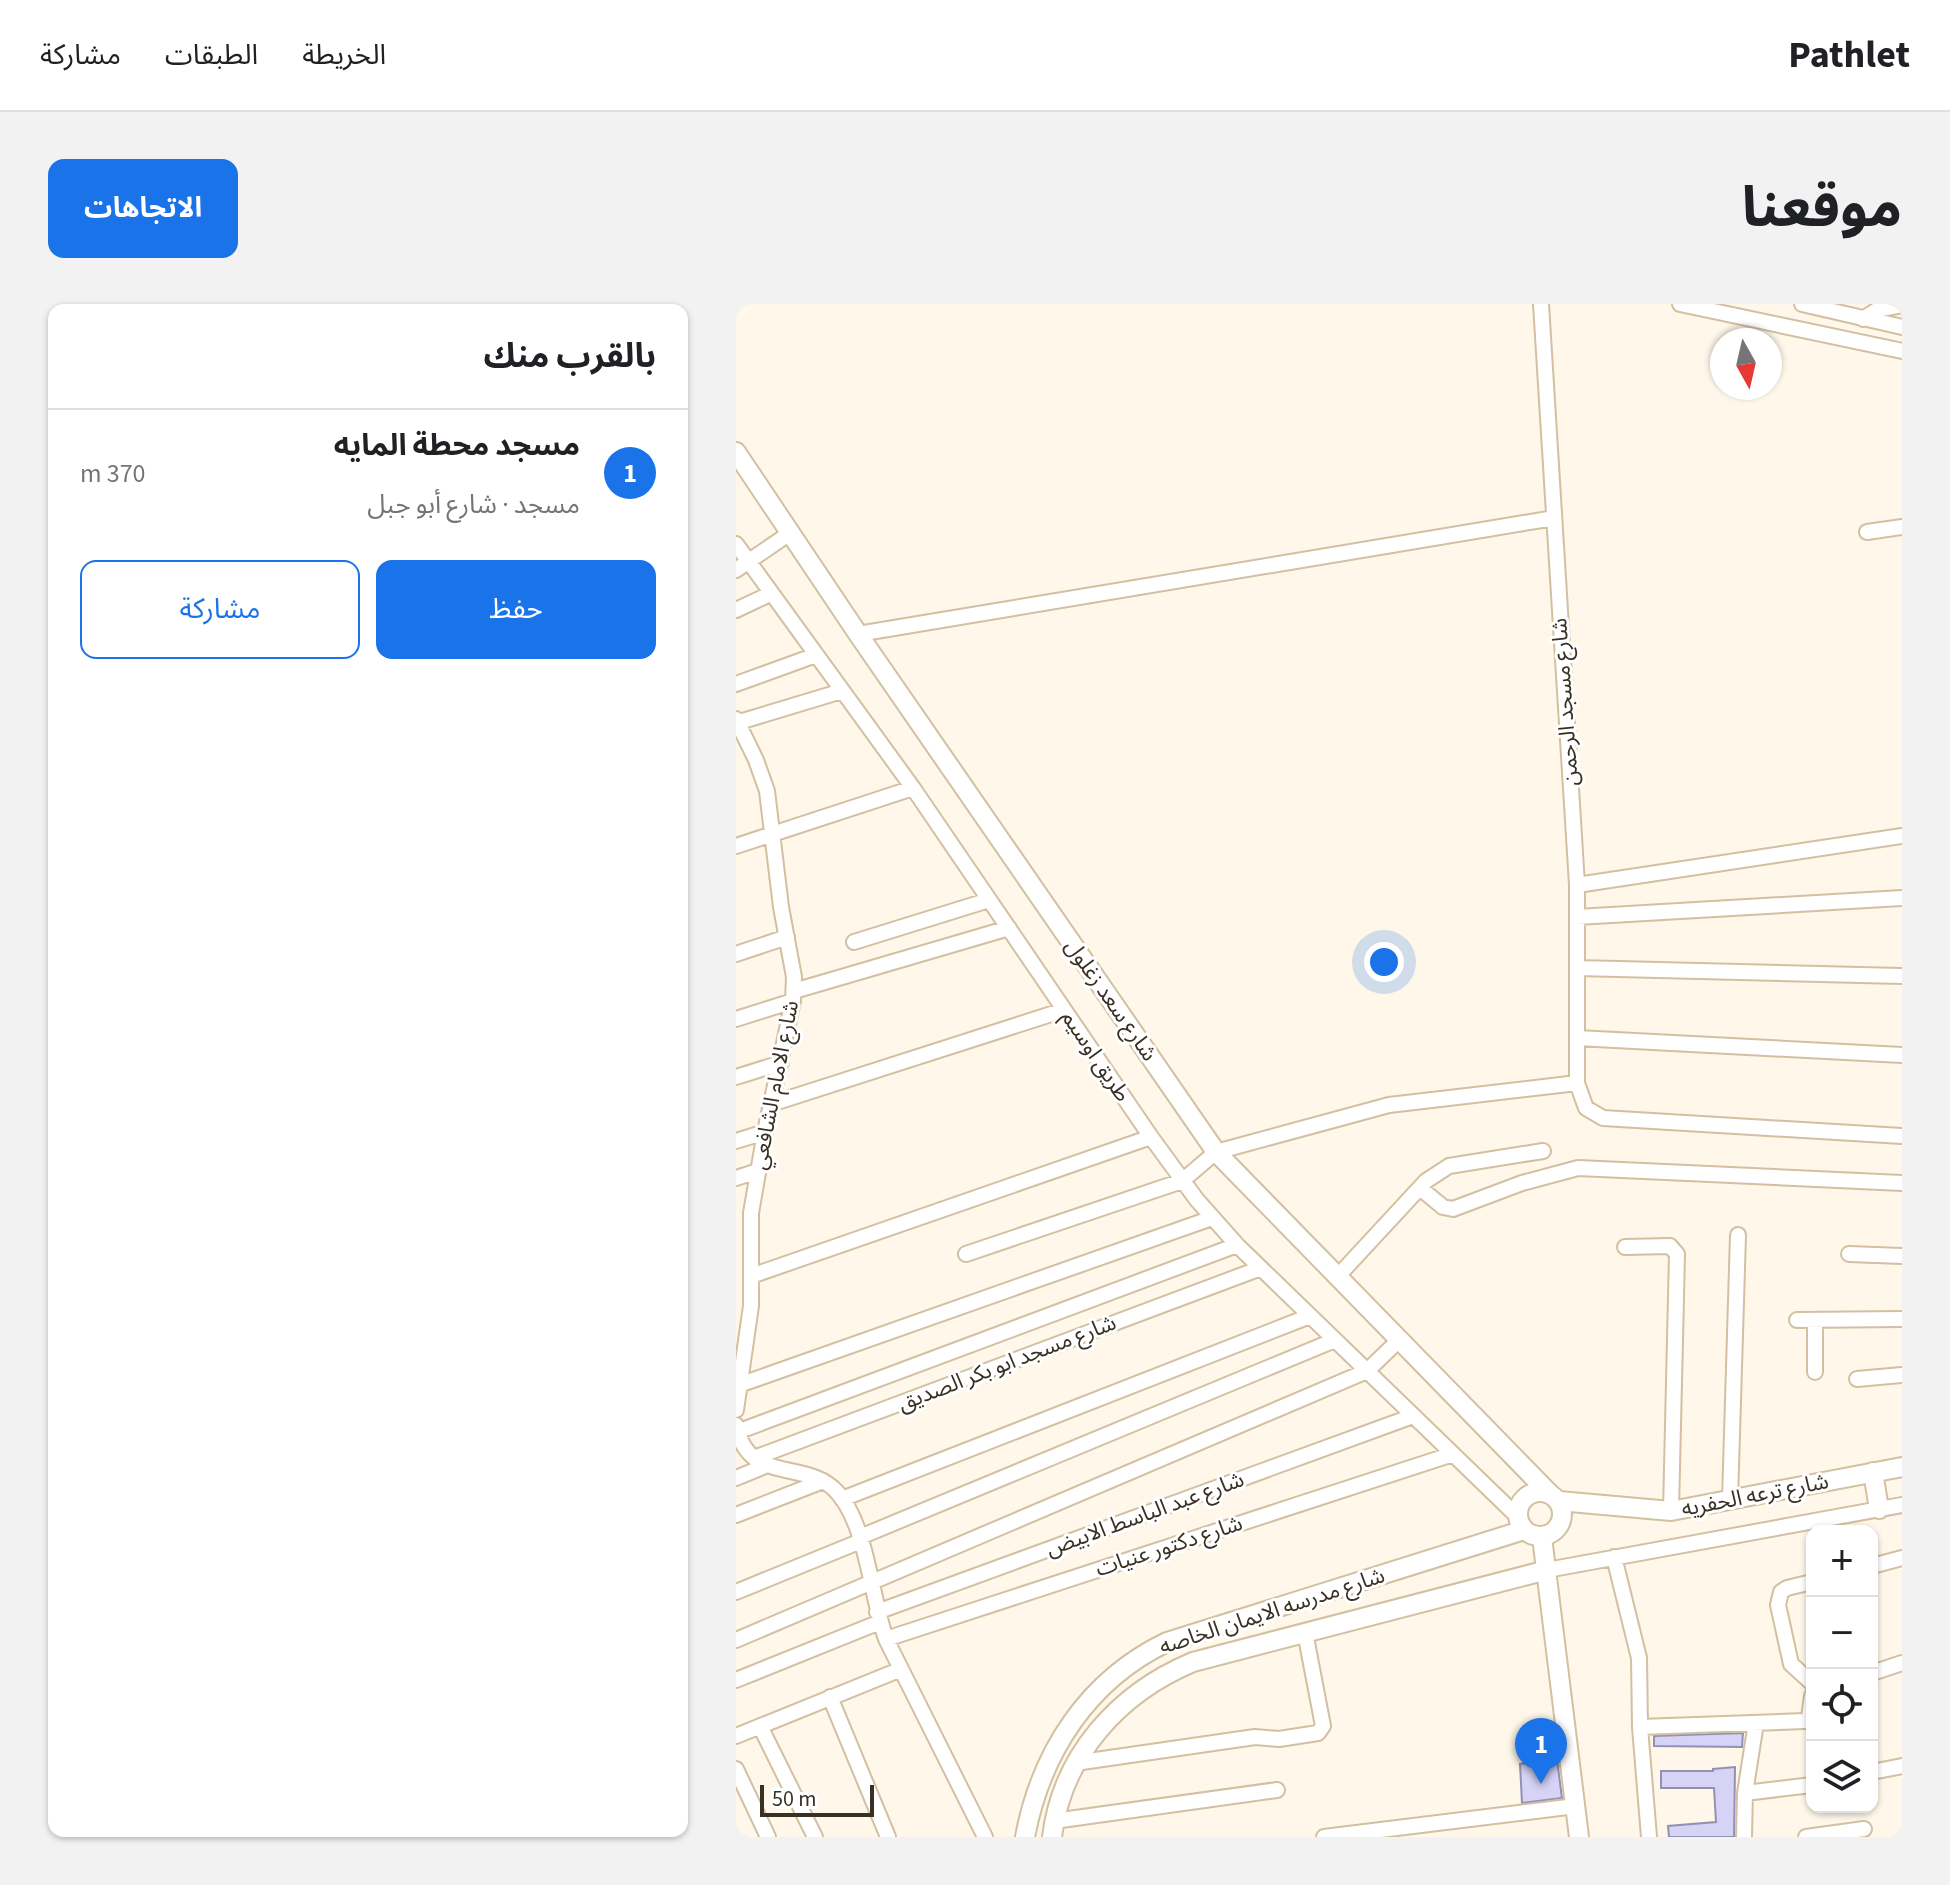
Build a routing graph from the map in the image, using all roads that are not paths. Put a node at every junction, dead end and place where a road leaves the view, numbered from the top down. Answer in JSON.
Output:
{"nodes":[{"id":1,"x":1541,"y":304,"type":"edge"},
{"id":2,"x":1680,"y":304,"type":"edge"},
{"id":3,"x":1806,"y":305,"type":"edge"},
{"id":4,"x":1902,"y":305,"type":"edge"},
{"id":5,"x":1863,"y":319,"type":"junction"},
{"id":6,"x":1902,"y":327,"type":"edge"},
{"id":7,"x":1805,"y":332,"type":"junction"},
{"id":8,"x":1902,"y":351,"type":"edge"},
{"id":9,"x":736,"y":452,"type":"edge"},
{"id":10,"x":1554,"y":518,"type":"junction"},
{"id":11,"x":1902,"y":527,"type":"edge"},
{"id":12,"x":1867,"y":532,"type":"dead end"},
{"id":13,"x":784,"y":537,"type":"junction"},
{"id":14,"x":736,"y":544,"type":"edge"},
{"id":15,"x":742,"y":566,"type":"edge"},
{"id":16,"x":770,"y":594,"type":"junction"},
{"id":17,"x":736,"y":610,"type":"edge"},
{"id":18,"x":858,"y":634,"type":"junction"},
{"id":19,"x":816,"y":655,"type":"junction"},
{"id":20,"x":736,"y":684,"type":"edge"},
{"id":21,"x":842,"y":691,"type":"junction"},
{"id":22,"x":737,"y":722,"type":"edge"},
{"id":23,"x":913,"y":788,"type":"junction"},
{"id":24,"x":774,"y":835,"type":"junction"},
{"id":25,"x":1902,"y":836,"type":"edge"},
{"id":26,"x":736,"y":846,"type":"edge"},
{"id":27,"x":1577,"y":885,"type":"junction"},
{"id":28,"x":1902,"y":898,"type":"edge"},
{"id":29,"x":989,"y":900,"type":"junction"},
{"id":30,"x":1577,"y":917,"type":"junction"},
{"id":31,"x":1009,"y":928,"type":"junction"},
{"id":32,"x":787,"y":937,"type":"junction"},
{"id":33,"x":854,"y":942,"type":"dead end"},
{"id":34,"x":736,"y":954,"type":"edge"},
{"id":35,"x":1577,"y":968,"type":"junction"},
{"id":36,"x":1902,"y":976,"type":"edge"},
{"id":37,"x":793,"y":996,"type":"junction"},
{"id":38,"x":1064,"y":1010,"type":"junction"},
{"id":39,"x":736,"y":1019,"type":"edge"},
{"id":40,"x":1577,"y":1038,"type":"junction"},
{"id":41,"x":1902,"y":1055,"type":"edge"},
{"id":42,"x":781,"y":1063,"type":"junction"},
{"id":43,"x":736,"y":1077,"type":"edge"},
{"id":44,"x":1577,"y":1083,"type":"junction"},
{"id":45,"x":771,"y":1104,"type":"junction"},
{"id":46,"x":765,"y":1132,"type":"junction"},
{"id":47,"x":1902,"y":1136,"type":"edge"},
{"id":48,"x":1151,"y":1137,"type":"junction"},
{"id":49,"x":736,"y":1141,"type":"edge"},
{"id":50,"x":1543,"y":1151,"type":"dead end"},
{"id":51,"x":1216,"y":1152,"type":"junction"},
{"id":52,"x":758,"y":1171,"type":"junction"},
{"id":53,"x":736,"y":1178,"type":"edge"},
{"id":54,"x":1182,"y":1181,"type":"junction"},
{"id":55,"x":1902,"y":1183,"type":"edge"},
{"id":56,"x":1420,"y":1188,"type":"junction"},
{"id":57,"x":1212,"y":1218,"type":"junction"},
{"id":58,"x":1738,"y":1235,"type":"dead end"},
{"id":59,"x":743,"y":1236,"type":"edge"},
{"id":60,"x":1237,"y":1245,"type":"junction"},
{"id":61,"x":1625,"y":1247,"type":"dead end"},
{"id":62,"x":966,"y":1254,"type":"dead end"},
{"id":63,"x":1849,"y":1254,"type":"dead end"},
{"id":64,"x":1902,"y":1256,"type":"edge"},
{"id":65,"x":1261,"y":1268,"type":"junction"},
{"id":66,"x":751,"y":1276,"type":"junction"},
{"id":67,"x":1338,"y":1276,"type":"junction"},
{"id":68,"x":743,"y":1309,"type":"edge"},
{"id":69,"x":1310,"y":1316,"type":"junction"},
{"id":70,"x":1902,"y":1319,"type":"edge"},
{"id":71,"x":1797,"y":1320,"type":"dead end"},
{"id":72,"x":1815,"y":1320,"type":"junction"},
{"id":73,"x":1400,"y":1339,"type":"junction"},
{"id":74,"x":1335,"y":1340,"type":"junction"},
{"id":75,"x":740,"y":1356,"type":"edge"},
{"id":76,"x":1367,"y":1371,"type":"junction"},
{"id":77,"x":1815,"y":1372,"type":"dead end"},
{"id":78,"x":1902,"y":1375,"type":"edge"},
{"id":79,"x":1857,"y":1379,"type":"dead end"},
{"id":80,"x":739,"y":1385,"type":"junction"},
{"id":81,"x":736,"y":1407,"type":"edge"},
{"id":82,"x":1413,"y":1416,"type":"junction"},
{"id":83,"x":738,"y":1434,"type":"edge"},
{"id":84,"x":1453,"y":1454,"type":"junction"},
{"id":85,"x":760,"y":1462,"type":"junction"},
{"id":86,"x":1902,"y":1467,"type":"edge"},
{"id":87,"x":1873,"y":1472,"type":"junction"},
{"id":88,"x":736,"y":1478,"type":"edge"},
{"id":89,"x":823,"y":1481,"type":"junction"},
{"id":90,"x":1554,"y":1498,"type":"junction"},
{"id":91,"x":842,"y":1499,"type":"junction"},
{"id":92,"x":1730,"y":1500,"type":"junction"},
{"id":93,"x":1902,"y":1505,"type":"edge"},
{"id":94,"x":1879,"y":1509,"type":"junction"},
{"id":95,"x":1671,"y":1511,"type":"junction"},
{"id":96,"x":736,"y":1515,"type":"edge"},
{"id":97,"x":1528,"y":1528,"type":"junction"},
{"id":98,"x":860,"y":1539,"type":"junction"},
{"id":99,"x":1614,"y":1557,"type":"junction"},
{"id":100,"x":1902,"y":1558,"type":"edge"},
{"id":101,"x":1878,"y":1564,"type":"edge"},
{"id":102,"x":1547,"y":1570,"type":"junction"},
{"id":103,"x":871,"y":1583,"type":"junction"},
{"id":104,"x":1806,"y":1583,"type":"edge"},
{"id":105,"x":736,"y":1592,"type":"edge"},
{"id":106,"x":1318,"y":1595,"type":"junction"},
{"id":107,"x":878,"y":1617,"type":"junction"},
{"id":108,"x":1326,"y":1627,"type":"junction"},
{"id":109,"x":1305,"y":1632,"type":"junction"},
{"id":110,"x":886,"y":1639,"type":"junction"},
{"id":111,"x":736,"y":1640,"type":"edge"},
{"id":112,"x":1902,"y":1663,"type":"edge"},
{"id":113,"x":899,"y":1670,"type":"junction"},
{"id":114,"x":1878,"y":1671,"type":"edge"},
{"id":115,"x":1806,"y":1677,"type":"edge"},
{"id":116,"x":736,"y":1680,"type":"edge"},
{"id":117,"x":830,"y":1697,"type":"junction"},
{"id":118,"x":1806,"y":1722,"type":"edge"},
{"id":119,"x":1756,"y":1723,"type":"junction"},
{"id":120,"x":760,"y":1726,"type":"junction"},
{"id":121,"x":1640,"y":1727,"type":"junction"},
{"id":122,"x":736,"y":1736,"type":"edge"},
{"id":123,"x":1075,"y":1763,"type":"junction"},
{"id":124,"x":1902,"y":1766,"type":"edge"},
{"id":125,"x":736,"y":1769,"type":"edge"},
{"id":126,"x":1878,"y":1771,"type":"edge"},
{"id":127,"x":1806,"y":1786,"type":"edge"},
{"id":128,"x":1277,"y":1790,"type":"dead end"},
{"id":129,"x":1745,"y":1793,"type":"junction"},
{"id":130,"x":1576,"y":1806,"type":"junction"},
{"id":131,"x":1053,"y":1829,"type":"edge"},
{"id":132,"x":1864,"y":1829,"type":"dead end"},
{"id":133,"x":768,"y":1837,"type":"edge"},
{"id":134,"x":815,"y":1837,"type":"edge"},
{"id":135,"x":888,"y":1837,"type":"edge"},
{"id":136,"x":985,"y":1837,"type":"edge"},
{"id":137,"x":1025,"y":1837,"type":"edge"},
{"id":138,"x":1324,"y":1837,"type":"edge"},
{"id":139,"x":1579,"y":1837,"type":"edge"},
{"id":140,"x":1649,"y":1837,"type":"edge"},
{"id":141,"x":1744,"y":1837,"type":"edge"},
{"id":142,"x":1806,"y":1837,"type":"edge"}],
"edges":[{"from":1,"to":10,"type":"street","name":"شارع مسجد الرحمن"},
{"from":2,"to":7,"type":"street"},
{"from":3,"to":5,"type":"street"},
{"from":3,"to":7,"type":"street"},
{"from":4,"to":5,"type":"street"},
{"from":5,"to":6,"type":"street"},
{"from":7,"to":8,"type":"street"},
{"from":9,"to":13,"type":"street","name":"شارع سعد زغلول"},
{"from":10,"to":18,"type":"street"},
{"from":10,"to":27,"type":"street","name":"شارع مسجد الرحمن"},
{"from":11,"to":12,"type":"street"},
{"from":13,"to":15,"type":"street"},
{"from":13,"to":18,"type":"street","name":"شارع سعد زغلول"},
{"from":14,"to":15,"type":"street","name":"طريق اوسيم"},
{"from":15,"to":16,"type":"street","name":"طريق اوسيم"},
{"from":16,"to":17,"type":"street"},
{"from":16,"to":19,"type":"street","name":"طريق اوسيم"},
{"from":18,"to":51,"type":"street","name":"شارع سعد زغلول"},
{"from":19,"to":20,"type":"street"},
{"from":19,"to":21,"type":"street","name":"طريق اوسيم"},
{"from":21,"to":22,"type":"street"},
{"from":21,"to":23,"type":"street","name":"طريق اوسيم"},
{"from":22,"to":24,"type":"street","name":"شارع الامام الشافعي"},
{"from":23,"to":24,"type":"street"},
{"from":23,"to":29,"type":"street","name":"طريق اوسيم"},
{"from":24,"to":26,"type":"street"},
{"from":24,"to":32,"type":"street","name":"شارع الامام الشافعي"},
{"from":25,"to":27,"type":"street"},
{"from":27,"to":30,"type":"street","name":"شارع مسجد الرحمن"},
{"from":28,"to":30,"type":"street"},
{"from":29,"to":31,"type":"street","name":"طريق اوسيم"},
{"from":29,"to":33,"type":"street"},
{"from":30,"to":35,"type":"street","name":"شارع مسجد الرحمن"},
{"from":31,"to":37,"type":"street"},
{"from":31,"to":38,"type":"street","name":"طريق اوسيم"},
{"from":32,"to":34,"type":"street"},
{"from":32,"to":37,"type":"street","name":"شارع الامام الشافعي"},
{"from":35,"to":36,"type":"street"},
{"from":35,"to":40,"type":"street","name":"شارع مسجد الرحمن"},
{"from":37,"to":39,"type":"street"},
{"from":37,"to":42,"type":"street","name":"شارع الامام الشافعي"},
{"from":38,"to":45,"type":"street"},
{"from":38,"to":48,"type":"street","name":"طريق اوسيم"},
{"from":40,"to":41,"type":"street"},
{"from":40,"to":44,"type":"street","name":"شارع مسجد الرحمن"},
{"from":42,"to":43,"type":"street"},
{"from":42,"to":45,"type":"street","name":"شارع الامام الشافعي"},
{"from":44,"to":47,"type":"street","name":"شارع مسجد الرحمن"},
{"from":44,"to":51,"type":"street"},
{"from":45,"to":46,"type":"street","name":"شارع الامام الشافعي"},
{"from":46,"to":49,"type":"street"},
{"from":46,"to":52,"type":"street","name":"شارع الامام الشافعي"},
{"from":48,"to":54,"type":"street","name":"طريق اوسيم"},
{"from":48,"to":66,"type":"street"},
{"from":50,"to":56,"type":"street"},
{"from":51,"to":54,"type":"street"},
{"from":51,"to":67,"type":"street","name":"شارع سعد زغلول"},
{"from":52,"to":53,"type":"street"},
{"from":52,"to":59,"type":"street","name":"شارع الامام الشافعي"},
{"from":54,"to":57,"type":"street","name":"طريق اوسيم"},
{"from":54,"to":62,"type":"street"},
{"from":55,"to":56,"type":"street"},
{"from":56,"to":67,"type":"street"},
{"from":57,"to":60,"type":"street","name":"طريق اوسيم"},
{"from":57,"to":80,"type":"street"},
{"from":58,"to":92,"type":"street"},
{"from":59,"to":66,"type":"street","name":"شارع الامام الشافعي"},
{"from":60,"to":65,"type":"street","name":"طريق اوسيم"},
{"from":60,"to":83,"type":"street"},
{"from":61,"to":95,"type":"street"},
{"from":63,"to":64,"type":"street"},
{"from":65,"to":69,"type":"street","name":"طريق اوسيم"},
{"from":65,"to":85,"type":"street","name":"شارع مسجد ابو بكر الصديق"},
{"from":66,"to":68,"type":"street","name":"شارع الامام الشافعي"},
{"from":67,"to":73,"type":"street","name":"شارع سعد زغلول"},
{"from":68,"to":75,"type":"street","name":"شارع الامام الشافعي"},
{"from":69,"to":74,"type":"street","name":"طريق اوسيم"},
{"from":69,"to":91,"type":"street"},
{"from":70,"to":72,"type":"street"},
{"from":71,"to":72,"type":"street"},
{"from":72,"to":77,"type":"street"},
{"from":73,"to":76,"type":"street"},
{"from":73,"to":90,"type":"street","name":"شارع سعد زغلول"},
{"from":74,"to":76,"type":"street","name":"طريق اوسيم"},
{"from":74,"to":98,"type":"street"},
{"from":75,"to":80,"type":"street","name":"شارع الامام الشافعي"},
{"from":76,"to":82,"type":"street","name":"طريق اوسيم"},
{"from":76,"to":103,"type":"street"},
{"from":78,"to":79,"type":"street"},
{"from":80,"to":81,"type":"street","name":"شارع الامام الشافعي"},
{"from":82,"to":84,"type":"street","name":"طريق اوسيم"},
{"from":82,"to":107,"type":"street","name":"شارع عبد الباسط الابيض"},
{"from":83,"to":85,"type":"street"},
{"from":84,"to":97,"type":"street","name":"طريق اوسيم"},
{"from":84,"to":110,"type":"street","name":"شارع دكتور عنيات"},
{"from":85,"to":88,"type":"street","name":"شارع مسجد ابو بكر الصديق"},
{"from":85,"to":89,"type":"street"},
{"from":86,"to":87,"type":"street","name":"شارع ترعه الحفريه"},
{"from":87,"to":92,"type":"street","name":"شارع ترعه الحفريه"},
{"from":87,"to":94,"type":"street"},
{"from":89,"to":91,"type":"street"},
{"from":89,"to":96,"type":"street"},
{"from":90,"to":95,"type":"street","name":"شارع ترعه الحفريه"},
{"from":90,"to":97,"type":"street"},
{"from":90,"to":97,"type":"street"},
{"from":91,"to":98,"type":"street"},
{"from":92,"to":95,"type":"street","name":"شارع ترعه الحفريه"},
{"from":93,"to":94,"type":"street"},
{"from":94,"to":99,"type":"street"},
{"from":97,"to":102,"type":"street"},
{"from":97,"to":106,"type":"street","name":"شارع مدرسه الايمان الخاصه"},
{"from":98,"to":103,"type":"street"},
{"from":98,"to":105,"type":"street"},
{"from":99,"to":102,"type":"street"},
{"from":99,"to":121,"type":"street"},
{"from":100,"to":101,"type":"street"},
{"from":102,"to":108,"type":"street","name":"شارع مدرسه الايمان الخاصه"},
{"from":102,"to":130,"type":"street"},
{"from":103,"to":107,"type":"street"},
{"from":103,"to":111,"type":"street"},
{"from":104,"to":115,"type":"street"},
{"from":106,"to":108,"type":"street"},
{"from":106,"to":137,"type":"street","name":"شارع مدرسه الايمان الخاصه"},
{"from":107,"to":110,"type":"street"},
{"from":107,"to":116,"type":"street","name":"شارع عبد الباسط الابيض"},
{"from":108,"to":109,"type":"street","name":"شارع مدرسه الايمان الخاصه"},
{"from":109,"to":123,"type":"street","name":"شارع مدرسه الايمان الخاصه"},
{"from":109,"to":123,"type":"street"},
{"from":110,"to":113,"type":"street"},
{"from":112,"to":114,"type":"street"},
{"from":113,"to":117,"type":"street"},
{"from":113,"to":136,"type":"street"},
{"from":117,"to":120,"type":"street"},
{"from":117,"to":135,"type":"street"},
{"from":118,"to":119,"type":"street"},
{"from":119,"to":121,"type":"street"},
{"from":119,"to":129,"type":"street"},
{"from":120,"to":122,"type":"street"},
{"from":120,"to":134,"type":"street"},
{"from":121,"to":140,"type":"street"},
{"from":123,"to":131,"type":"street","name":"شارع مدرسه الايمان الخاصه"},
{"from":124,"to":126,"type":"street"},
{"from":125,"to":133,"type":"street"},
{"from":127,"to":129,"type":"street"},
{"from":128,"to":131,"type":"street"},
{"from":129,"to":141,"type":"street"},
{"from":130,"to":138,"type":"street"},
{"from":130,"to":139,"type":"street"},
{"from":132,"to":142,"type":"street"}]}
